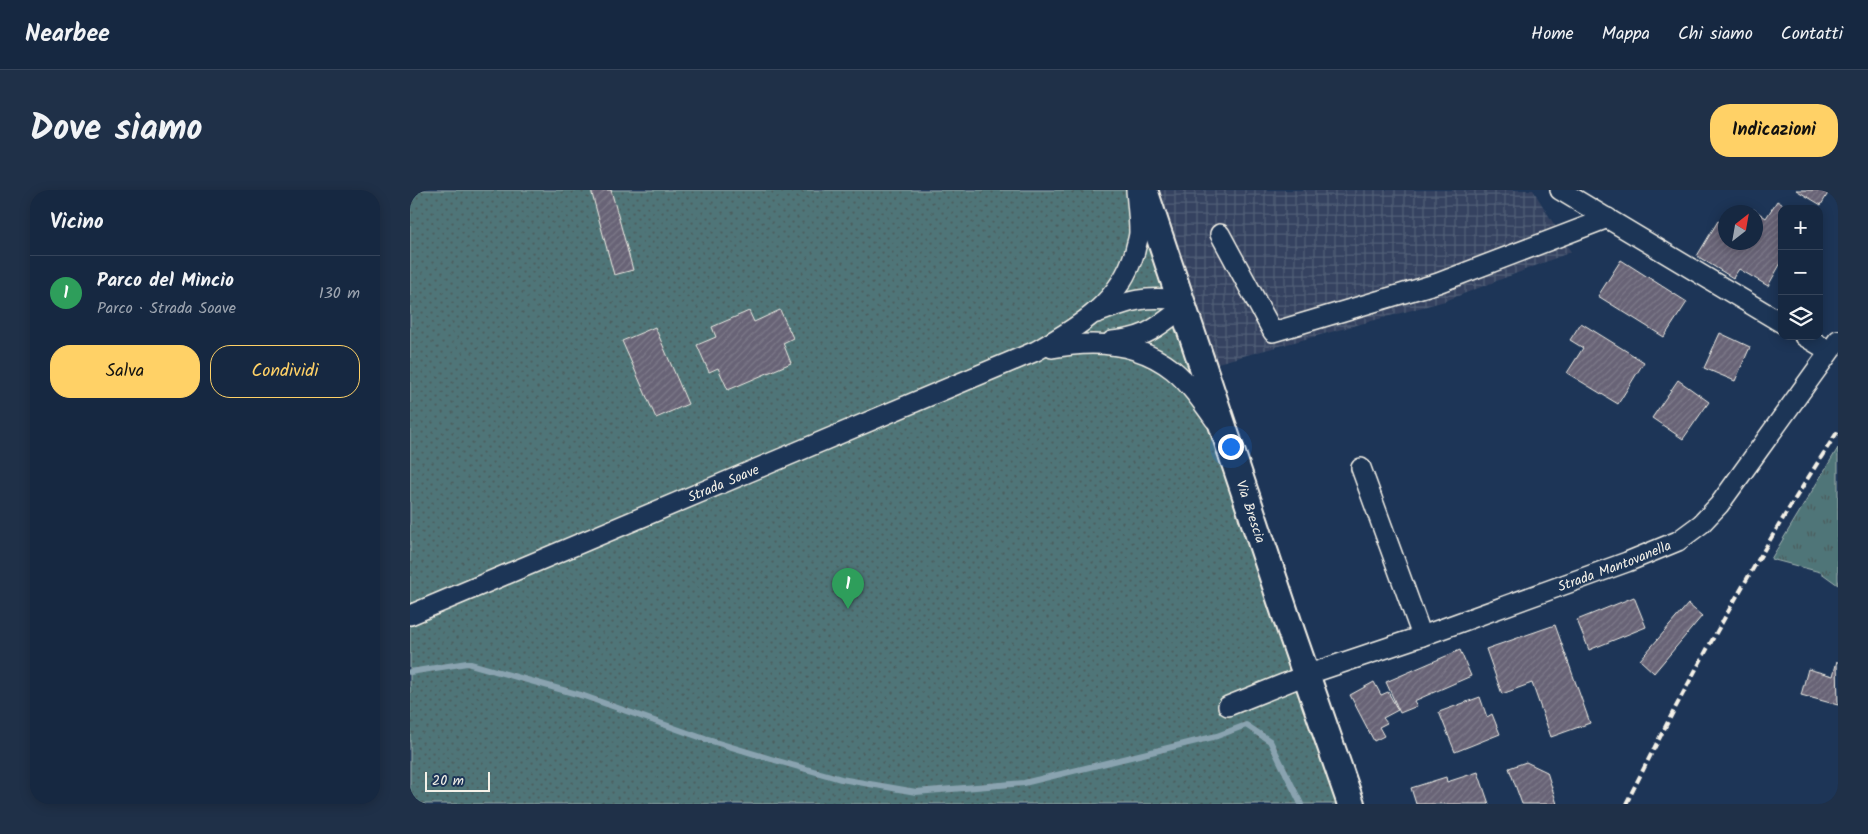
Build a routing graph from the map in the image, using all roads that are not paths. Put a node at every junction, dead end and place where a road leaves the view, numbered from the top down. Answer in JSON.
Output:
{"nodes":[{"id":1,"x":1136,"y":190,"type":"edge"},
{"id":2,"x":1144,"y":190,"type":"edge"},
{"id":3,"x":1560,"y":190,"type":"edge"},
{"id":4,"x":1608,"y":218,"type":"junction"},
{"id":5,"x":1220,"y":234,"type":"dead end"},
{"id":6,"x":1182,"y":304,"type":"junction"},
{"id":7,"x":1095,"y":314,"type":"junction"},
{"id":8,"x":1778,"y":321,"type":"edge"},
{"id":9,"x":1816,"y":340,"type":"edge"},
{"id":10,"x":1100,"y":342,"type":"junction"},
{"id":11,"x":1834,"y":346,"type":"edge"},
{"id":12,"x":1036,"y":351,"type":"junction"},
{"id":13,"x":1228,"y":436,"type":"junction"},
{"id":14,"x":1361,"y":468,"type":"dead end"},
{"id":15,"x":410,"y":615,"type":"edge"},
{"id":16,"x":1422,"y":636,"type":"junction"},
{"id":17,"x":1306,"y":675,"type":"junction"},
{"id":18,"x":1228,"y":706,"type":"dead end"},
{"id":19,"x":1351,"y":804,"type":"edge"}],
"edges":[{"from":1,"to":7,"type":"street"},
{"from":2,"to":6,"type":"main road","name":"Via Brescia"},
{"from":3,"to":4,"type":"street"},
{"from":4,"to":5,"type":"street"},
{"from":4,"to":8,"type":"street"},
{"from":6,"to":7,"type":"street"},
{"from":6,"to":10,"type":"street"},
{"from":6,"to":13,"type":"main road","name":"Via Brescia"},
{"from":7,"to":12,"type":"street"},
{"from":9,"to":11,"type":"street"},
{"from":10,"to":12,"type":"street"},
{"from":10,"to":13,"type":"street"},
{"from":11,"to":16,"type":"street","name":"Strada Mantovanella"},
{"from":12,"to":15,"type":"street","name":"Strada Soave"},
{"from":13,"to":17,"type":"main road","name":"Via Brescia"},
{"from":14,"to":16,"type":"street"},
{"from":16,"to":17,"type":"street","name":"Strada Mantovanella"},
{"from":17,"to":18,"type":"street","name":"Strada Mantovanella"},
{"from":17,"to":19,"type":"main road","name":"Via Brescia"}]}
